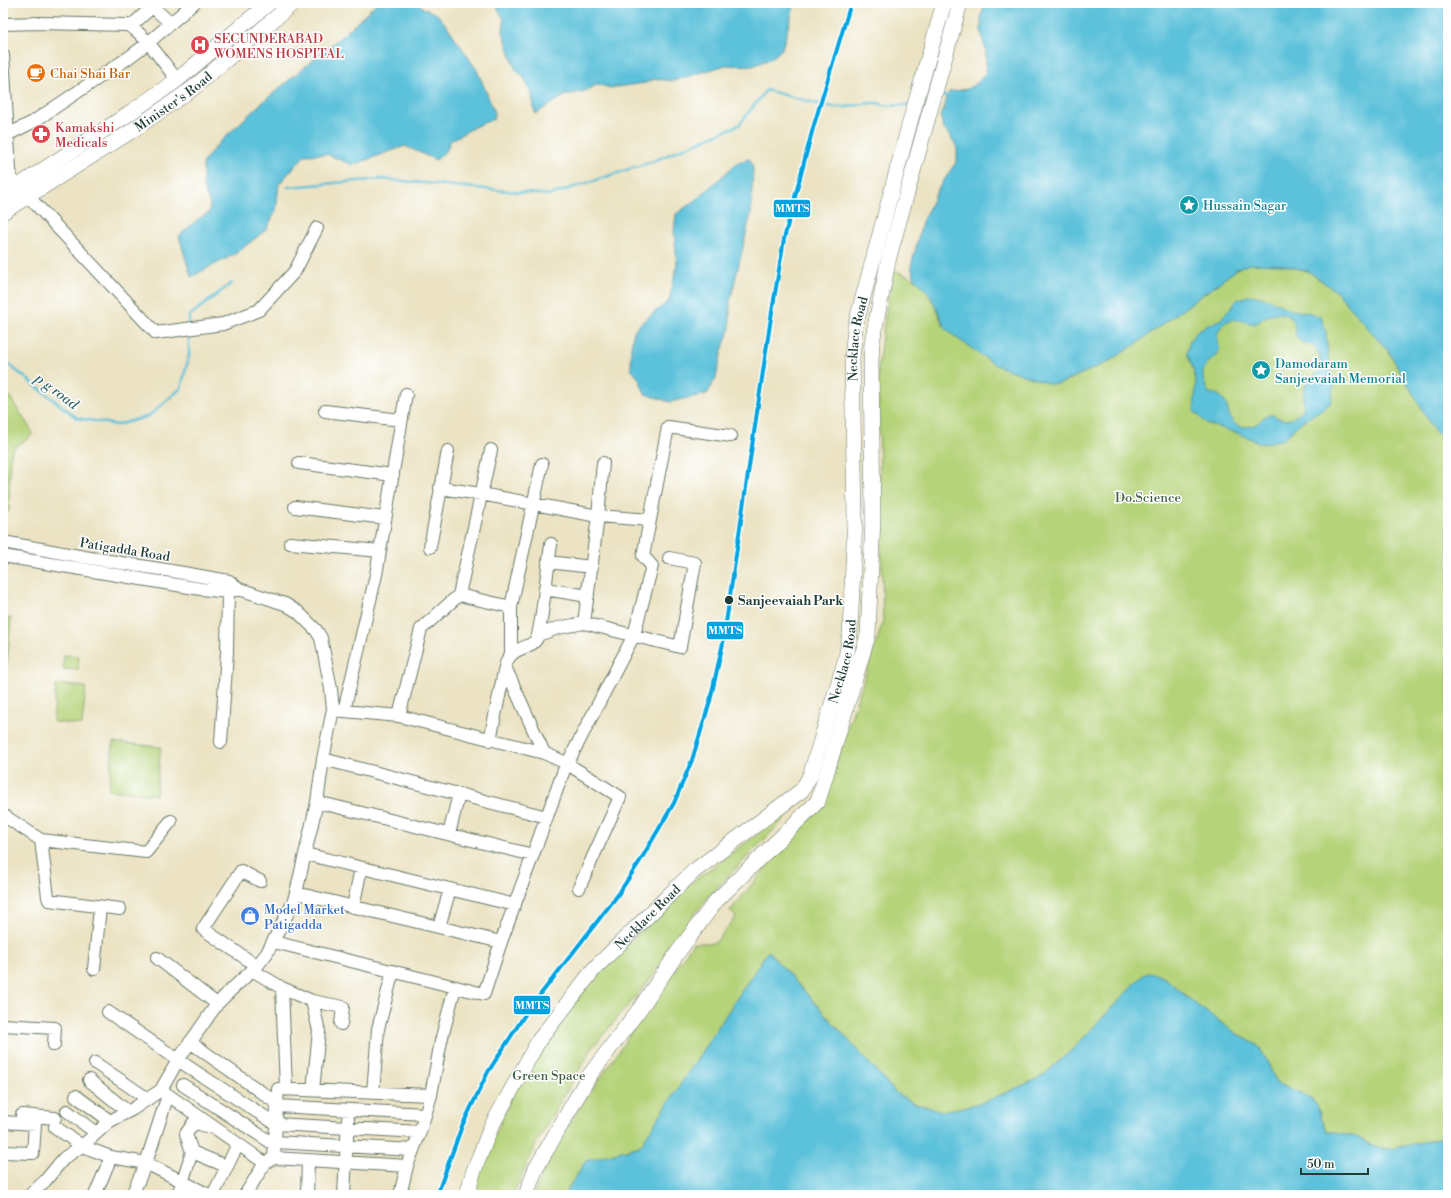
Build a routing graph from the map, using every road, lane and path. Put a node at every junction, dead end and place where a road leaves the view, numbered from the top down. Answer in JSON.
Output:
{"nodes":[{"id":1,"x":194,"y":3,"type":"edge"},
{"id":2,"x":269,"y":3,"type":"edge"},
{"id":3,"x":293,"y":3,"type":"edge"},
{"id":4,"x":944,"y":3,"type":"edge"},
{"id":5,"x":960,"y":3,"type":"edge"},
{"id":6,"x":155,"y":5,"type":"edge"},
{"id":7,"x":170,"y":23,"type":"junction"},
{"id":8,"x":3,"y":24,"type":"edge"},
{"id":9,"x":130,"y":26,"type":"junction"},
{"id":10,"x":148,"y":43,"type":"junction"},
{"id":11,"x":3,"y":55,"type":"edge"},
{"id":12,"x":177,"y":80,"type":"junction"},
{"id":13,"x":7,"y":135,"type":"junction"},
{"id":14,"x":10,"y":198,"type":"edge"},
{"id":15,"x":317,"y":228,"type":"dead end"},
{"id":16,"x":854,"y":338,"type":"junction"},
{"id":17,"x":872,"y":342,"type":"junction"},
{"id":18,"x":406,"y":394,"type":"dead end"},
{"id":19,"x":325,"y":411,"type":"dead end"},
{"id":20,"x":401,"y":420,"type":"junction"},
{"id":21,"x":731,"y":436,"type":"dead end"},
{"id":22,"x":491,"y":450,"type":"dead end"},
{"id":23,"x":448,"y":451,"type":"dead end"},
{"id":24,"x":300,"y":463,"type":"dead end"},
{"id":25,"x":603,"y":463,"type":"dead end"},
{"id":26,"x":542,"y":464,"type":"dead end"},
{"id":27,"x":393,"y":475,"type":"junction"},
{"id":28,"x":440,"y":488,"type":"junction"},
{"id":29,"x":481,"y":494,"type":"junction"},
{"id":30,"x":533,"y":505,"type":"junction"},
{"id":31,"x":295,"y":507,"type":"dead end"},
{"id":32,"x":598,"y":516,"type":"junction"},
{"id":33,"x":385,"y":518,"type":"junction"},
{"id":34,"x":650,"y":520,"type":"junction"},
{"id":35,"x":3,"y":542,"type":"edge"},
{"id":36,"x":290,"y":543,"type":"dead end"},
{"id":37,"x":551,"y":544,"type":"dead end"},
{"id":38,"x":430,"y":547,"type":"dead end"},
{"id":39,"x":380,"y":551,"type":"junction"},
{"id":40,"x":3,"y":556,"type":"edge"},
{"id":41,"x":669,"y":558,"type":"dead end"},
{"id":42,"x":114,"y":562,"type":"junction"},
{"id":43,"x":548,"y":562,"type":"junction"},
{"id":44,"x":592,"y":567,"type":"junction"},
{"id":45,"x":112,"y":574,"type":"junction"},
{"id":46,"x":544,"y":589,"type":"junction"},
{"id":47,"x":234,"y":591,"type":"junction"},
{"id":48,"x":459,"y":595,"type":"junction"},
{"id":49,"x":588,"y":596,"type":"junction"},
{"id":50,"x":511,"y":607,"type":"junction"},
{"id":51,"x":584,"y":623,"type":"junction"},
{"id":52,"x":850,"y":634,"type":"junction"},
{"id":53,"x":538,"y":635,"type":"junction"},
{"id":54,"x":634,"y":635,"type":"junction"},
{"id":55,"x":868,"y":635,"type":"junction"},
{"id":56,"x":511,"y":653,"type":"junction"},
{"id":57,"x":505,"y":667,"type":"junction"},
{"id":58,"x":338,"y":710,"type":"junction"},
{"id":59,"x":398,"y":716,"type":"junction"},
{"id":60,"x":490,"y":740,"type":"junction"},
{"id":61,"x":221,"y":742,"type":"dead end"},
{"id":62,"x":544,"y":753,"type":"junction"},
{"id":63,"x":322,"y":759,"type":"junction"},
{"id":64,"x":566,"y":763,"type":"junction"},
{"id":65,"x":802,"y":790,"type":"junction"},
{"id":66,"x":459,"y":794,"type":"junction"},
{"id":67,"x":818,"y":801,"type":"junction"},
{"id":68,"x":317,"y":802,"type":"junction"},
{"id":69,"x":3,"y":815,"type":"edge"},
{"id":70,"x":547,"y":818,"type":"junction"},
{"id":71,"x":171,"y":821,"type":"dead end"},
{"id":72,"x":449,"y":834,"type":"junction"},
{"id":73,"x":41,"y":840,"type":"junction"},
{"id":74,"x":305,"y":854,"type":"junction"},
{"id":75,"x":533,"y":855,"type":"junction"},
{"id":76,"x":361,"y":868,"type":"junction"},
{"id":77,"x":260,"y":881,"type":"dead end"},
{"id":78,"x":578,"y":888,"type":"dead end"},
{"id":79,"x":450,"y":889,"type":"junction"},
{"id":80,"x":296,"y":893,"type":"junction"},
{"id":81,"x":515,"y":905,"type":"junction"},
{"id":82,"x":100,"y":907,"type":"junction"},
{"id":83,"x":353,"y":907,"type":"junction"},
{"id":84,"x":120,"y":909,"type":"dead end"},
{"id":85,"x":439,"y":927,"type":"junction"},
{"id":86,"x":274,"y":942,"type":"junction"},
{"id":87,"x":501,"y":942,"type":"junction"},
{"id":88,"x":157,"y":958,"type":"dead end"},
{"id":89,"x":255,"y":968,"type":"junction"},
{"id":90,"x":94,"y":969,"type":"dead end"},
{"id":91,"x":393,"y":971,"type":"junction"},
{"id":92,"x":455,"y":987,"type":"junction"},
{"id":93,"x":282,"y":988,"type":"junction"},
{"id":94,"x":312,"y":1001,"type":"junction"},
{"id":95,"x":217,"y":1004,"type":"junction"},
{"id":96,"x":108,"y":1012,"type":"dead end"},
{"id":97,"x":3,"y":1024,"type":"edge"},
{"id":98,"x":341,"y":1024,"type":"dead end"},
{"id":99,"x":190,"y":1042,"type":"junction"},
{"id":100,"x":54,"y":1045,"type":"dead end"},
{"id":101,"x":178,"y":1060,"type":"junction"},
{"id":102,"x":95,"y":1063,"type":"dead end"},
{"id":103,"x":193,"y":1070,"type":"junction"},
{"id":104,"x":89,"y":1080,"type":"dead end"},
{"id":105,"x":183,"y":1085,"type":"junction"},
{"id":106,"x":286,"y":1089,"type":"junction"},
{"id":107,"x":314,"y":1090,"type":"junction"},
{"id":108,"x":224,"y":1091,"type":"junction"},
{"id":109,"x":350,"y":1092,"type":"junction"},
{"id":110,"x":373,"y":1093,"type":"junction"},
{"id":111,"x":167,"y":1094,"type":"junction"},
{"id":112,"x":388,"y":1094,"type":"junction"},
{"id":113,"x":431,"y":1095,"type":"junction"},
{"id":114,"x":76,"y":1096,"type":"dead end"},
{"id":115,"x":148,"y":1099,"type":"junction"},
{"id":116,"x":214,"y":1105,"type":"junction"},
{"id":117,"x":278,"y":1105,"type":"junction"},
{"id":118,"x":314,"y":1108,"type":"junction"},
{"id":119,"x":349,"y":1110,"type":"junction"},
{"id":120,"x":67,"y":1111,"type":"dead end"},
{"id":121,"x":128,"y":1111,"type":"junction"},
{"id":122,"x":254,"y":1111,"type":"junction"},
{"id":123,"x":388,"y":1112,"type":"junction"},
{"id":124,"x":3,"y":1114,"type":"edge"},
{"id":125,"x":425,"y":1114,"type":"junction"},
{"id":126,"x":35,"y":1120,"type":"junction"},
{"id":127,"x":204,"y":1120,"type":"junction"},
{"id":128,"x":110,"y":1121,"type":"junction"},
{"id":129,"x":3,"y":1122,"type":"edge"},
{"id":130,"x":276,"y":1124,"type":"junction"},
{"id":131,"x":245,"y":1125,"type":"junction"},
{"id":132,"x":313,"y":1126,"type":"junction"},
{"id":133,"x":348,"y":1127,"type":"junction"},
{"id":134,"x":387,"y":1129,"type":"junction"},
{"id":135,"x":220,"y":1131,"type":"junction"},
{"id":136,"x":420,"y":1132,"type":"junction"},
{"id":137,"x":96,"y":1133,"type":"junction"},
{"id":138,"x":236,"y":1143,"type":"junction"},
{"id":139,"x":275,"y":1143,"type":"junction"},
{"id":140,"x":312,"y":1144,"type":"junction"},
{"id":141,"x":82,"y":1146,"type":"junction"},
{"id":142,"x":346,"y":1146,"type":"junction"},
{"id":143,"x":386,"y":1148,"type":"junction"},
{"id":144,"x":412,"y":1150,"type":"junction"},
{"id":145,"x":3,"y":1152,"type":"edge"},
{"id":146,"x":192,"y":1152,"type":"junction"},
{"id":147,"x":111,"y":1157,"type":"junction"},
{"id":148,"x":309,"y":1160,"type":"junction"},
{"id":149,"x":269,"y":1161,"type":"junction"},
{"id":150,"x":345,"y":1162,"type":"junction"},
{"id":151,"x":146,"y":1163,"type":"junction"},
{"id":152,"x":384,"y":1165,"type":"junction"},
{"id":153,"x":226,"y":1166,"type":"junction"},
{"id":154,"x":407,"y":1166,"type":"junction"},
{"id":155,"x":182,"y":1181,"type":"junction"},
{"id":156,"x":307,"y":1194,"type":"dead end"},
{"id":157,"x":30,"y":1195,"type":"edge"},
{"id":158,"x":95,"y":1195,"type":"edge"},
{"id":159,"x":132,"y":1195,"type":"edge"},
{"id":160,"x":178,"y":1195,"type":"edge"},
{"id":161,"x":209,"y":1195,"type":"edge"},
{"id":162,"x":213,"y":1195,"type":"edge"},
{"id":163,"x":245,"y":1195,"type":"edge"},
{"id":164,"x":344,"y":1195,"type":"edge"},
{"id":165,"x":400,"y":1195,"type":"edge"},
{"id":166,"x":467,"y":1195,"type":"edge"},
{"id":167,"x":526,"y":1195,"type":"edge"}],
"edges":[{"from":1,"to":7,"type":"street"},
{"from":2,"to":12,"type":"main road","name":"Minister's Road"},
{"from":3,"to":14,"type":"main road","name":"Minister's Road"},
{"from":4,"to":16,"type":"main road","name":"Necklace Road"},
{"from":5,"to":17,"type":"main road","name":"Necklace Road"},
{"from":6,"to":7,"type":"street"},
{"from":6,"to":9,"type":"street"},
{"from":7,"to":10,"type":"street"},
{"from":8,"to":9,"type":"street"},
{"from":9,"to":10,"type":"street"},
{"from":10,"to":12,"type":"street"},
{"from":10,"to":13,"type":"street"},
{"from":11,"to":13,"type":"street"},
{"from":12,"to":14,"type":"main road","name":"Minister's Road"},
{"from":13,"to":14,"type":"street"},
{"from":14,"to":15,"type":"street"},
{"from":16,"to":17,"type":"main road"},
{"from":16,"to":52,"type":"main road","name":"Necklace Road"},
{"from":17,"to":55,"type":"main road","name":"Necklace Road"},
{"from":18,"to":20,"type":"street"},
{"from":19,"to":20,"type":"street"},
{"from":20,"to":27,"type":"street"},
{"from":21,"to":34,"type":"street"},
{"from":22,"to":29,"type":"street"},
{"from":23,"to":28,"type":"street"},
{"from":24,"to":27,"type":"street"},
{"from":25,"to":32,"type":"street"},
{"from":26,"to":30,"type":"street"},
{"from":27,"to":33,"type":"street"},
{"from":28,"to":29,"type":"street"},
{"from":28,"to":38,"type":"street"},
{"from":29,"to":30,"type":"street"},
{"from":29,"to":48,"type":"street"},
{"from":30,"to":32,"type":"street"},
{"from":30,"to":50,"type":"street"},
{"from":31,"to":33,"type":"street"},
{"from":32,"to":34,"type":"street"},
{"from":32,"to":44,"type":"street"},
{"from":33,"to":39,"type":"street"},
{"from":34,"to":54,"type":"street"},
{"from":35,"to":42,"type":"street","name":"Patigadda Road"},
{"from":36,"to":39,"type":"street"},
{"from":37,"to":43,"type":"street"},
{"from":39,"to":58,"type":"street"},
{"from":40,"to":45,"type":"street","name":"Patigadda Road"},
{"from":41,"to":54,"type":"street"},
{"from":42,"to":45,"type":"street"},
{"from":42,"to":47,"type":"street","name":"Patigadda Road"},
{"from":43,"to":44,"type":"street"},
{"from":43,"to":46,"type":"street"},
{"from":44,"to":49,"type":"street"},
{"from":45,"to":47,"type":"street","name":"Patigadda Road"},
{"from":46,"to":49,"type":"street"},
{"from":46,"to":53,"type":"street"},
{"from":47,"to":58,"type":"street","name":"Patigadda Road"},
{"from":47,"to":61,"type":"street"},
{"from":48,"to":50,"type":"street"},
{"from":48,"to":59,"type":"street"},
{"from":49,"to":51,"type":"street"},
{"from":50,"to":56,"type":"street"},
{"from":51,"to":53,"type":"street"},
{"from":51,"to":54,"type":"street"},
{"from":52,"to":55,"type":"main road"},
{"from":52,"to":65,"type":"main road","name":"Necklace Road"},
{"from":53,"to":56,"type":"street"},
{"from":54,"to":64,"type":"street"},
{"from":55,"to":67,"type":"main road","name":"Necklace Road"},
{"from":56,"to":57,"type":"street"},
{"from":57,"to":60,"type":"street"},
{"from":57,"to":62,"type":"street"},
{"from":58,"to":59,"type":"street"},
{"from":58,"to":63,"type":"street"},
{"from":59,"to":60,"type":"street"},
{"from":60,"to":62,"type":"street"},
{"from":62,"to":64,"type":"street"},
{"from":63,"to":66,"type":"street"},
{"from":63,"to":68,"type":"street"},
{"from":64,"to":70,"type":"street"},
{"from":64,"to":78,"type":"street"},
{"from":65,"to":67,"type":"main road"},
{"from":65,"to":166,"type":"main road","name":"Necklace Road"},
{"from":66,"to":70,"type":"street"},
{"from":66,"to":72,"type":"street"},
{"from":67,"to":167,"type":"main road","name":"Necklace Road"},
{"from":68,"to":72,"type":"street"},
{"from":68,"to":74,"type":"street"},
{"from":69,"to":73,"type":"street"},
{"from":70,"to":75,"type":"street"},
{"from":71,"to":73,"type":"street"},
{"from":72,"to":75,"type":"street"},
{"from":73,"to":82,"type":"street"},
{"from":74,"to":76,"type":"street"},
{"from":74,"to":80,"type":"street"},
{"from":75,"to":81,"type":"street"},
{"from":76,"to":79,"type":"street"},
{"from":76,"to":83,"type":"street"},
{"from":77,"to":89,"type":"street"},
{"from":79,"to":81,"type":"street"},
{"from":79,"to":85,"type":"street"},
{"from":80,"to":83,"type":"street"},
{"from":80,"to":86,"type":"street"},
{"from":81,"to":87,"type":"street"},
{"from":82,"to":84,"type":"street"},
{"from":82,"to":90,"type":"street"},
{"from":83,"to":85,"type":"street"},
{"from":85,"to":87,"type":"street"},
{"from":86,"to":89,"type":"street"},
{"from":86,"to":91,"type":"street"},
{"from":87,"to":92,"type":"street"},
{"from":88,"to":95,"type":"street"},
{"from":89,"to":93,"type":"street"},
{"from":89,"to":95,"type":"street"},
{"from":91,"to":92,"type":"street"},
{"from":91,"to":110,"type":"street"},
{"from":92,"to":113,"type":"street"},
{"from":93,"to":94,"type":"street"},
{"from":93,"to":106,"type":"street"},
{"from":94,"to":98,"type":"street"},
{"from":94,"to":107,"type":"street"},
{"from":95,"to":99,"type":"street"},
{"from":96,"to":101,"type":"street"},
{"from":97,"to":100,"type":"street"},
{"from":99,"to":101,"type":"street"},
{"from":99,"to":117,"type":"street"},
{"from":101,"to":103,"type":"street"},
{"from":101,"to":111,"type":"street"},
{"from":102,"to":115,"type":"street"},
{"from":103,"to":105,"type":"street"},
{"from":103,"to":108,"type":"street"},
{"from":104,"to":121,"type":"street"},
{"from":105,"to":111,"type":"street"},
{"from":105,"to":116,"type":"street"},
{"from":106,"to":107,"type":"street"},
{"from":106,"to":117,"type":"street"},
{"from":107,"to":109,"type":"street"},
{"from":107,"to":118,"type":"street"},
{"from":108,"to":116,"type":"street"},
{"from":108,"to":122,"type":"street"},
{"from":109,"to":110,"type":"street"},
{"from":109,"to":119,"type":"street"},
{"from":110,"to":112,"type":"street"},
{"from":111,"to":115,"type":"street"},
{"from":111,"to":127,"type":"street"},
{"from":111,"to":151,"type":"street"},
{"from":112,"to":113,"type":"street"},
{"from":112,"to":123,"type":"street"},
{"from":113,"to":125,"type":"street"},
{"from":114,"to":128,"type":"street"},
{"from":115,"to":121,"type":"street"},
{"from":116,"to":127,"type":"street"},
{"from":116,"to":131,"type":"street"},
{"from":117,"to":118,"type":"street"},
{"from":117,"to":130,"type":"street"},
{"from":118,"to":119,"type":"street"},
{"from":118,"to":132,"type":"street"},
{"from":119,"to":123,"type":"street"},
{"from":119,"to":133,"type":"street"},
{"from":120,"to":137,"type":"street"},
{"from":121,"to":128,"type":"street"},
{"from":122,"to":130,"type":"street"},
{"from":122,"to":131,"type":"street"},
{"from":123,"to":125,"type":"street"},
{"from":123,"to":134,"type":"street"},
{"from":124,"to":126,"type":"street"},
{"from":125,"to":136,"type":"street"},
{"from":126,"to":129,"type":"street"},
{"from":126,"to":141,"type":"street"},
{"from":126,"to":145,"type":"street"},
{"from":127,"to":135,"type":"street"},
{"from":128,"to":137,"type":"street"},
{"from":130,"to":132,"type":"street"},
{"from":130,"to":139,"type":"street"},
{"from":131,"to":138,"type":"street"},
{"from":131,"to":139,"type":"street"},
{"from":132,"to":133,"type":"street"},
{"from":132,"to":140,"type":"street"},
{"from":133,"to":134,"type":"street"},
{"from":133,"to":142,"type":"street"},
{"from":134,"to":136,"type":"street"},
{"from":134,"to":143,"type":"street"},
{"from":135,"to":138,"type":"street"},
{"from":135,"to":146,"type":"street"},
{"from":136,"to":144,"type":"street"},
{"from":137,"to":141,"type":"street"},
{"from":138,"to":149,"type":"street"},
{"from":138,"to":153,"type":"street"},
{"from":139,"to":140,"type":"street"},
{"from":139,"to":149,"type":"street"},
{"from":140,"to":142,"type":"street"},
{"from":140,"to":148,"type":"street"},
{"from":141,"to":147,"type":"street"},
{"from":141,"to":157,"type":"street"},
{"from":142,"to":143,"type":"street"},
{"from":142,"to":150,"type":"street"},
{"from":143,"to":144,"type":"street"},
{"from":143,"to":152,"type":"street"},
{"from":144,"to":154,"type":"street"},
{"from":146,"to":153,"type":"street"},
{"from":146,"to":155,"type":"street"},
{"from":147,"to":151,"type":"street"},
{"from":147,"to":158,"type":"street"},
{"from":148,"to":149,"type":"street"},
{"from":148,"to":150,"type":"street"},
{"from":148,"to":156,"type":"street"},
{"from":149,"to":163,"type":"street"},
{"from":150,"to":152,"type":"street"},
{"from":150,"to":164,"type":"street"},
{"from":151,"to":155,"type":"street"},
{"from":151,"to":159,"type":"street"},
{"from":152,"to":154,"type":"street"},
{"from":153,"to":162,"type":"street"},
{"from":154,"to":165,"type":"street"},
{"from":155,"to":160,"type":"street"},
{"from":155,"to":161,"type":"street"}]}
